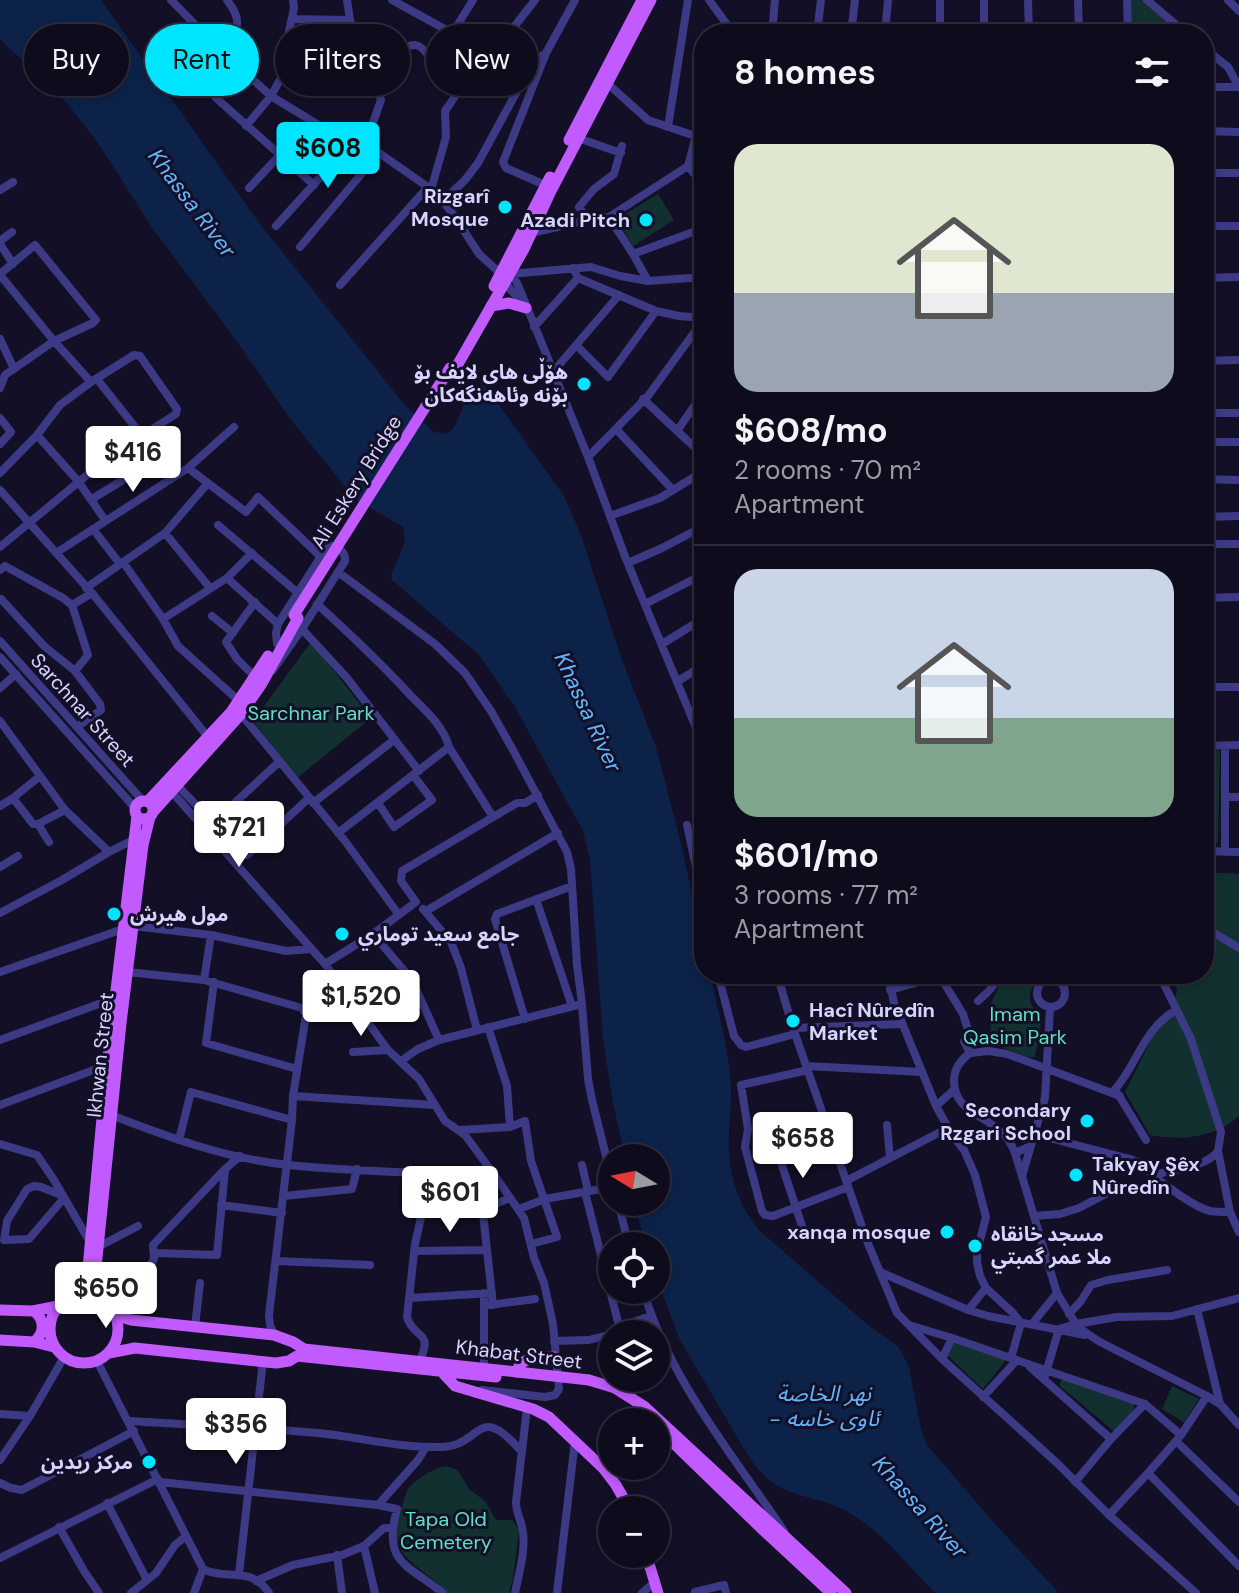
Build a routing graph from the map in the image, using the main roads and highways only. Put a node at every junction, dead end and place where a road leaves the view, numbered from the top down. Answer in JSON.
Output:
{"nodes":[{"id":1,"x":642,"y":0,"type":"edge"},
{"id":2,"x":651,"y":0,"type":"edge"},
{"id":3,"x":519,"y":247,"type":"junction"},
{"id":4,"x":505,"y":273,"type":"junction"},
{"id":5,"x":491,"y":306,"type":"junction"},
{"id":6,"x":526,"y":307,"type":"road end"},
{"id":7,"x":452,"y":369,"type":"junction"},
{"id":8,"x":298,"y":621,"type":"junction"},
{"id":9,"x":261,"y":676,"type":"junction"},
{"id":10,"x":240,"y":708,"type":"junction"},
{"id":11,"x":144,"y":809,"type":"junction"},
{"id":12,"x":128,"y":928,"type":"junction"},
{"id":13,"x":116,"y":1023,"type":"junction"},
{"id":14,"x":94,"y":1246,"type":"junction"},
{"id":15,"x":87,"y":1287,"type":"junction"},
{"id":16,"x":58,"y":1306,"type":"junction"},
{"id":17,"x":107,"y":1306,"type":"junction"},
{"id":18,"x":0,"y":1310,"type":"edge"},
{"id":19,"x":34,"y":1311,"type":"junction"},
{"id":20,"x":135,"y":1320,"type":"junction"},
{"id":21,"x":0,"y":1340,"type":"edge"},
{"id":22,"x":34,"y":1342,"type":"junction"},
{"id":23,"x":54,"y":1347,"type":"junction"},
{"id":24,"x":131,"y":1348,"type":"junction"},
{"id":25,"x":301,"y":1352,"type":"junction"},
{"id":26,"x":109,"y":1353,"type":"junction"},
{"id":27,"x":555,"y":1357,"type":"road end"},
{"id":28,"x":441,"y":1371,"type":"junction"},
{"id":29,"x":465,"y":1374,"type":"junction"},
{"id":30,"x":517,"y":1375,"type":"junction"},
{"id":31,"x":588,"y":1384,"type":"junction"},
{"id":32,"x":458,"y":1387,"type":"junction"},
{"id":33,"x":635,"y":1408,"type":"edge"},
{"id":34,"x":670,"y":1440,"type":"edge"},
{"id":35,"x":621,"y":1496,"type":"edge"},
{"id":36,"x":651,"y":1568,"type":"edge"},
{"id":37,"x":657,"y":1587,"type":"edge"},
{"id":38,"x":831,"y":1593,"type":"edge"},
{"id":39,"x":846,"y":1593,"type":"edge"}],
"edges":[{"from":1,"to":3,"type":"main road"},
{"from":2,"to":3,"type":"main road"},
{"from":3,"to":4,"type":"main road"},
{"from":4,"to":5,"type":"main road"},
{"from":4,"to":7,"type":"main road"},
{"from":5,"to":6,"type":"main road"},
{"from":5,"to":7,"type":"main road"},
{"from":7,"to":8,"type":"main road","name":"Ali Eskery Bridge","bridge":true},
{"from":8,"to":9,"type":"main road"},
{"from":8,"to":9,"type":"main road"},
{"from":9,"to":10,"type":"main road"},
{"from":10,"to":11,"type":"main road"},
{"from":10,"to":11,"type":"main road"},
{"from":11,"to":12,"type":"main road","name":"Ikhwan Street"},
{"from":11,"to":12,"type":"main road","name":"Ikhwan Street"},
{"from":12,"to":13,"type":"main road","name":"Ikhwan Street"},
{"from":12,"to":13,"type":"main road","name":"Ikhwan Street"},
{"from":13,"to":14,"type":"main road","name":"Ikhwan Street"},
{"from":13,"to":14,"type":"main road","name":"Ikhwan Street"},
{"from":14,"to":15,"type":"main road","name":"Ikhwan Street"},
{"from":15,"to":16,"type":"main road"},
{"from":15,"to":17,"type":"main road"},
{"from":16,"to":19,"type":"main road"},
{"from":16,"to":23,"type":"main road"},
{"from":17,"to":20,"type":"main road","name":"Khabat Street"},
{"from":17,"to":26,"type":"main road"},
{"from":18,"to":19,"type":"main road"},
{"from":19,"to":22,"type":"main road"},
{"from":20,"to":24,"type":"main road"},
{"from":20,"to":25,"type":"main road","name":"Khabat Street"},
{"from":21,"to":22,"type":"main road"},
{"from":22,"to":23,"type":"main road"},
{"from":23,"to":26,"type":"main road"},
{"from":24,"to":25,"type":"main road","name":"Khabat Street"},
{"from":24,"to":26,"type":"main road","name":"Khabat Street"},
{"from":25,"to":28,"type":"main road","name":"Khabat Street"},
{"from":25,"to":30,"type":"main road","name":"Khabat Street"},
{"from":27,"to":30,"type":"main road"},
{"from":28,"to":29,"type":"main road","name":"Khabat Street"},
{"from":28,"to":32,"type":"main road"},
{"from":29,"to":30,"type":"main road","name":"Khabat Street"},
{"from":29,"to":32,"type":"main road"},
{"from":30,"to":31,"type":"main road","name":"Khabat Street"},
{"from":31,"to":33,"type":"main road","name":"Khabat Street"},
{"from":31,"to":39,"type":"main road","name":"Khabat Street"},
{"from":32,"to":35,"type":"main road"},
{"from":34,"to":38,"type":"main road","name":"Khabat Street"},
{"from":36,"to":37,"type":"main road"}]}
